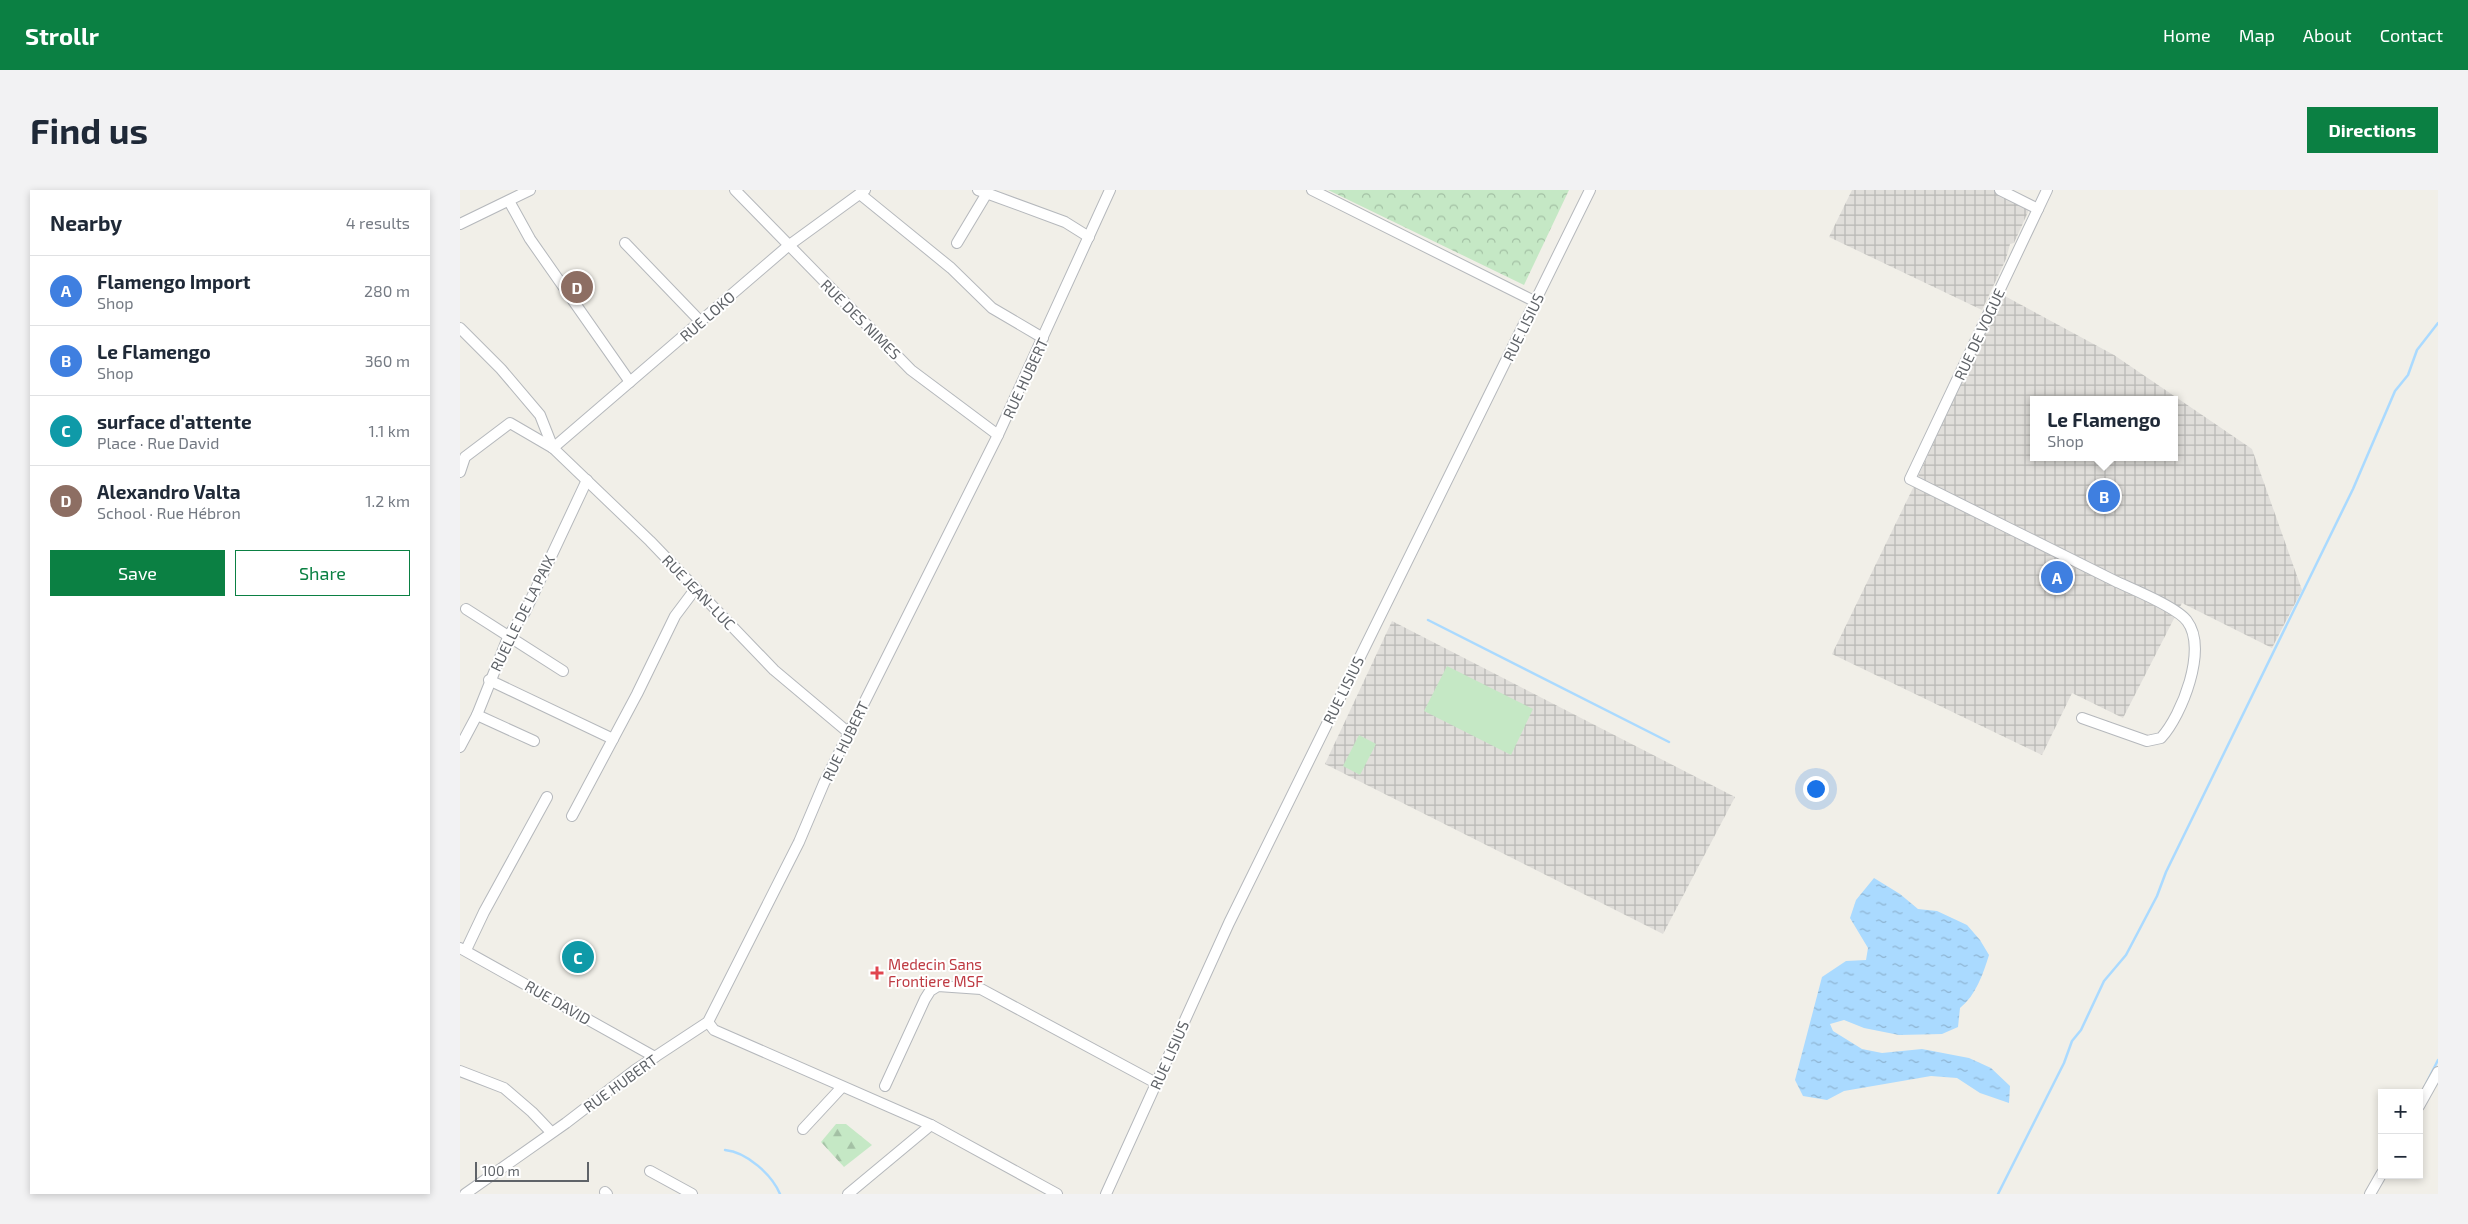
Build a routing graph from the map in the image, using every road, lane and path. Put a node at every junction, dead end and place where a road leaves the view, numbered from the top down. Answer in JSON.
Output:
{"nodes":[{"id":1,"x":530,"y":190,"type":"edge"},
{"id":2,"x":735,"y":190,"type":"edge"},
{"id":3,"x":1110,"y":190,"type":"edge"},
{"id":4,"x":1312,"y":190,"type":"edge"},
{"id":5,"x":1590,"y":190,"type":"edge"},
{"id":6,"x":2000,"y":190,"type":"edge"},
{"id":7,"x":2047,"y":190,"type":"edge"},
{"id":8,"x":863,"y":192,"type":"edge"},
{"id":9,"x":982,"y":192,"type":"edge"},
{"id":10,"x":509,"y":201,"type":"junction"},
{"id":11,"x":2038,"y":209,"type":"junction"},
{"id":12,"x":460,"y":224,"type":"edge"},
{"id":13,"x":1089,"y":237,"type":"junction"},
{"id":14,"x":625,"y":243,"type":"dead end"},
{"id":15,"x":956,"y":243,"type":"dead end"},
{"id":16,"x":788,"y":246,"type":"junction"},
{"id":17,"x":1536,"y":302,"type":"junction"},
{"id":18,"x":700,"y":321,"type":"junction"},
{"id":19,"x":460,"y":328,"type":"edge"},
{"id":20,"x":1043,"y":338,"type":"junction"},
{"id":21,"x":630,"y":382,"type":"junction"},
{"id":22,"x":998,"y":435,"type":"junction"},
{"id":23,"x":552,"y":448,"type":"junction"},
{"id":24,"x":460,"y":472,"type":"edge"},
{"id":25,"x":587,"y":480,"type":"junction"},
{"id":26,"x":696,"y":588,"type":"junction"},
{"id":27,"x":466,"y":609,"type":"dead end"},
{"id":28,"x":509,"y":635,"type":"junction"},
{"id":29,"x":563,"y":671,"type":"dead end"},
{"id":30,"x":490,"y":680,"type":"junction"},
{"id":31,"x":478,"y":715,"type":"junction"},
{"id":32,"x":2082,"y":718,"type":"dead end"},
{"id":33,"x":849,"y":733,"type":"junction"},
{"id":34,"x":613,"y":739,"type":"junction"},
{"id":35,"x":534,"y":741,"type":"dead end"},
{"id":36,"x":460,"y":747,"type":"edge"},
{"id":37,"x":547,"y":797,"type":"dead end"},
{"id":38,"x":572,"y":816,"type":"dead end"},
{"id":39,"x":463,"y":949,"type":"edge"},
{"id":40,"x":708,"y":1022,"type":"junction"},
{"id":41,"x":655,"y":1057,"type":"junction"},
{"id":42,"x":460,"y":1071,"type":"edge"},
{"id":43,"x":2438,"y":1072,"type":"edge"},
{"id":44,"x":1156,"y":1083,"type":"junction"},
{"id":45,"x":885,"y":1086,"type":"dead end"},
{"id":46,"x":842,"y":1087,"type":"junction"},
{"id":47,"x":2423,"y":1099,"type":"edge"},
{"id":48,"x":931,"y":1125,"type":"junction"},
{"id":49,"x":803,"y":1129,"type":"dead end"},
{"id":50,"x":551,"y":1132,"type":"junction"},
{"id":51,"x":650,"y":1171,"type":"dead end"},
{"id":52,"x":2379,"y":1179,"type":"edge"},
{"id":53,"x":465,"y":1194,"type":"edge"},
{"id":54,"x":692,"y":1194,"type":"edge"},
{"id":55,"x":848,"y":1194,"type":"edge"},
{"id":56,"x":1057,"y":1194,"type":"edge"},
{"id":57,"x":1106,"y":1194,"type":"edge"},
{"id":58,"x":2370,"y":1194,"type":"edge"}],
"edges":[{"from":1,"to":10,"type":"street"},
{"from":2,"to":16,"type":"street","name":"RUE DES NIMES"},
{"from":3,"to":13,"type":"street","name":"RUE HUBERT"},
{"from":4,"to":17,"type":"street"},
{"from":5,"to":17,"type":"street","name":"RUE LISIUS"},
{"from":6,"to":11,"type":"street"},
{"from":7,"to":11,"type":"street","name":"RUE DE VOGUE"},
{"from":8,"to":16,"type":"street","name":"RUE LOKO"},
{"from":8,"to":20,"type":"street"},
{"from":9,"to":13,"type":"street"},
{"from":9,"to":15,"type":"street"},
{"from":10,"to":12,"type":"street"},
{"from":10,"to":21,"type":"street"},
{"from":11,"to":32,"type":"street","name":"RUE DE VOGUE"},
{"from":13,"to":20,"type":"street","name":"RUE HUBERT"},
{"from":14,"to":18,"type":"street"},
{"from":16,"to":18,"type":"street","name":"RUE LOKO"},
{"from":16,"to":22,"type":"street","name":"RUE DES NIMES"},
{"from":17,"to":44,"type":"street","name":"RUE LISIUS"},
{"from":18,"to":21,"type":"street","name":"RUE LOKO"},
{"from":19,"to":23,"type":"street"},
{"from":20,"to":22,"type":"street","name":"RUE HUBERT"},
{"from":21,"to":23,"type":"street","name":"RUE LOKO"},
{"from":22,"to":33,"type":"street","name":"RUE HUBERT"},
{"from":23,"to":24,"type":"street","name":"RUE JEAN-LUC"},
{"from":23,"to":25,"type":"street","name":"RUE JEAN-LUC"},
{"from":25,"to":26,"type":"street","name":"RUE JEAN-LUC"},
{"from":25,"to":28,"type":"street","name":"RUELLE DE LA PAIX"},
{"from":26,"to":33,"type":"street","name":"RUE JEAN-LUC"},
{"from":26,"to":34,"type":"street"},
{"from":27,"to":28,"type":"street"},
{"from":28,"to":29,"type":"street"},
{"from":28,"to":30,"type":"street","name":"RUELLE DE LA PAIX"},
{"from":30,"to":31,"type":"street","name":"RUELLE DE LA PAIX"},
{"from":30,"to":34,"type":"street"},
{"from":31,"to":35,"type":"street"},
{"from":31,"to":36,"type":"street","name":"RUELLE DE LA PAIX"},
{"from":33,"to":40,"type":"street","name":"RUE HUBERT"},
{"from":34,"to":38,"type":"street"},
{"from":37,"to":39,"type":"street"},
{"from":39,"to":41,"type":"street","name":"RUE DAVID"},
{"from":40,"to":41,"type":"street","name":"RUE HUBERT"},
{"from":40,"to":46,"type":"street"},
{"from":41,"to":50,"type":"street","name":"RUE HUBERT"},
{"from":42,"to":50,"type":"street"},
{"from":43,"to":47,"type":"street"},
{"from":44,"to":45,"type":"street"},
{"from":44,"to":57,"type":"street","name":"RUE LISIUS"},
{"from":46,"to":48,"type":"street"},
{"from":46,"to":49,"type":"street"},
{"from":48,"to":55,"type":"street"},
{"from":48,"to":56,"type":"street"},
{"from":50,"to":53,"type":"street","name":"RUE HUBERT"},
{"from":51,"to":54,"type":"street"},
{"from":52,"to":58,"type":"street"}]}
